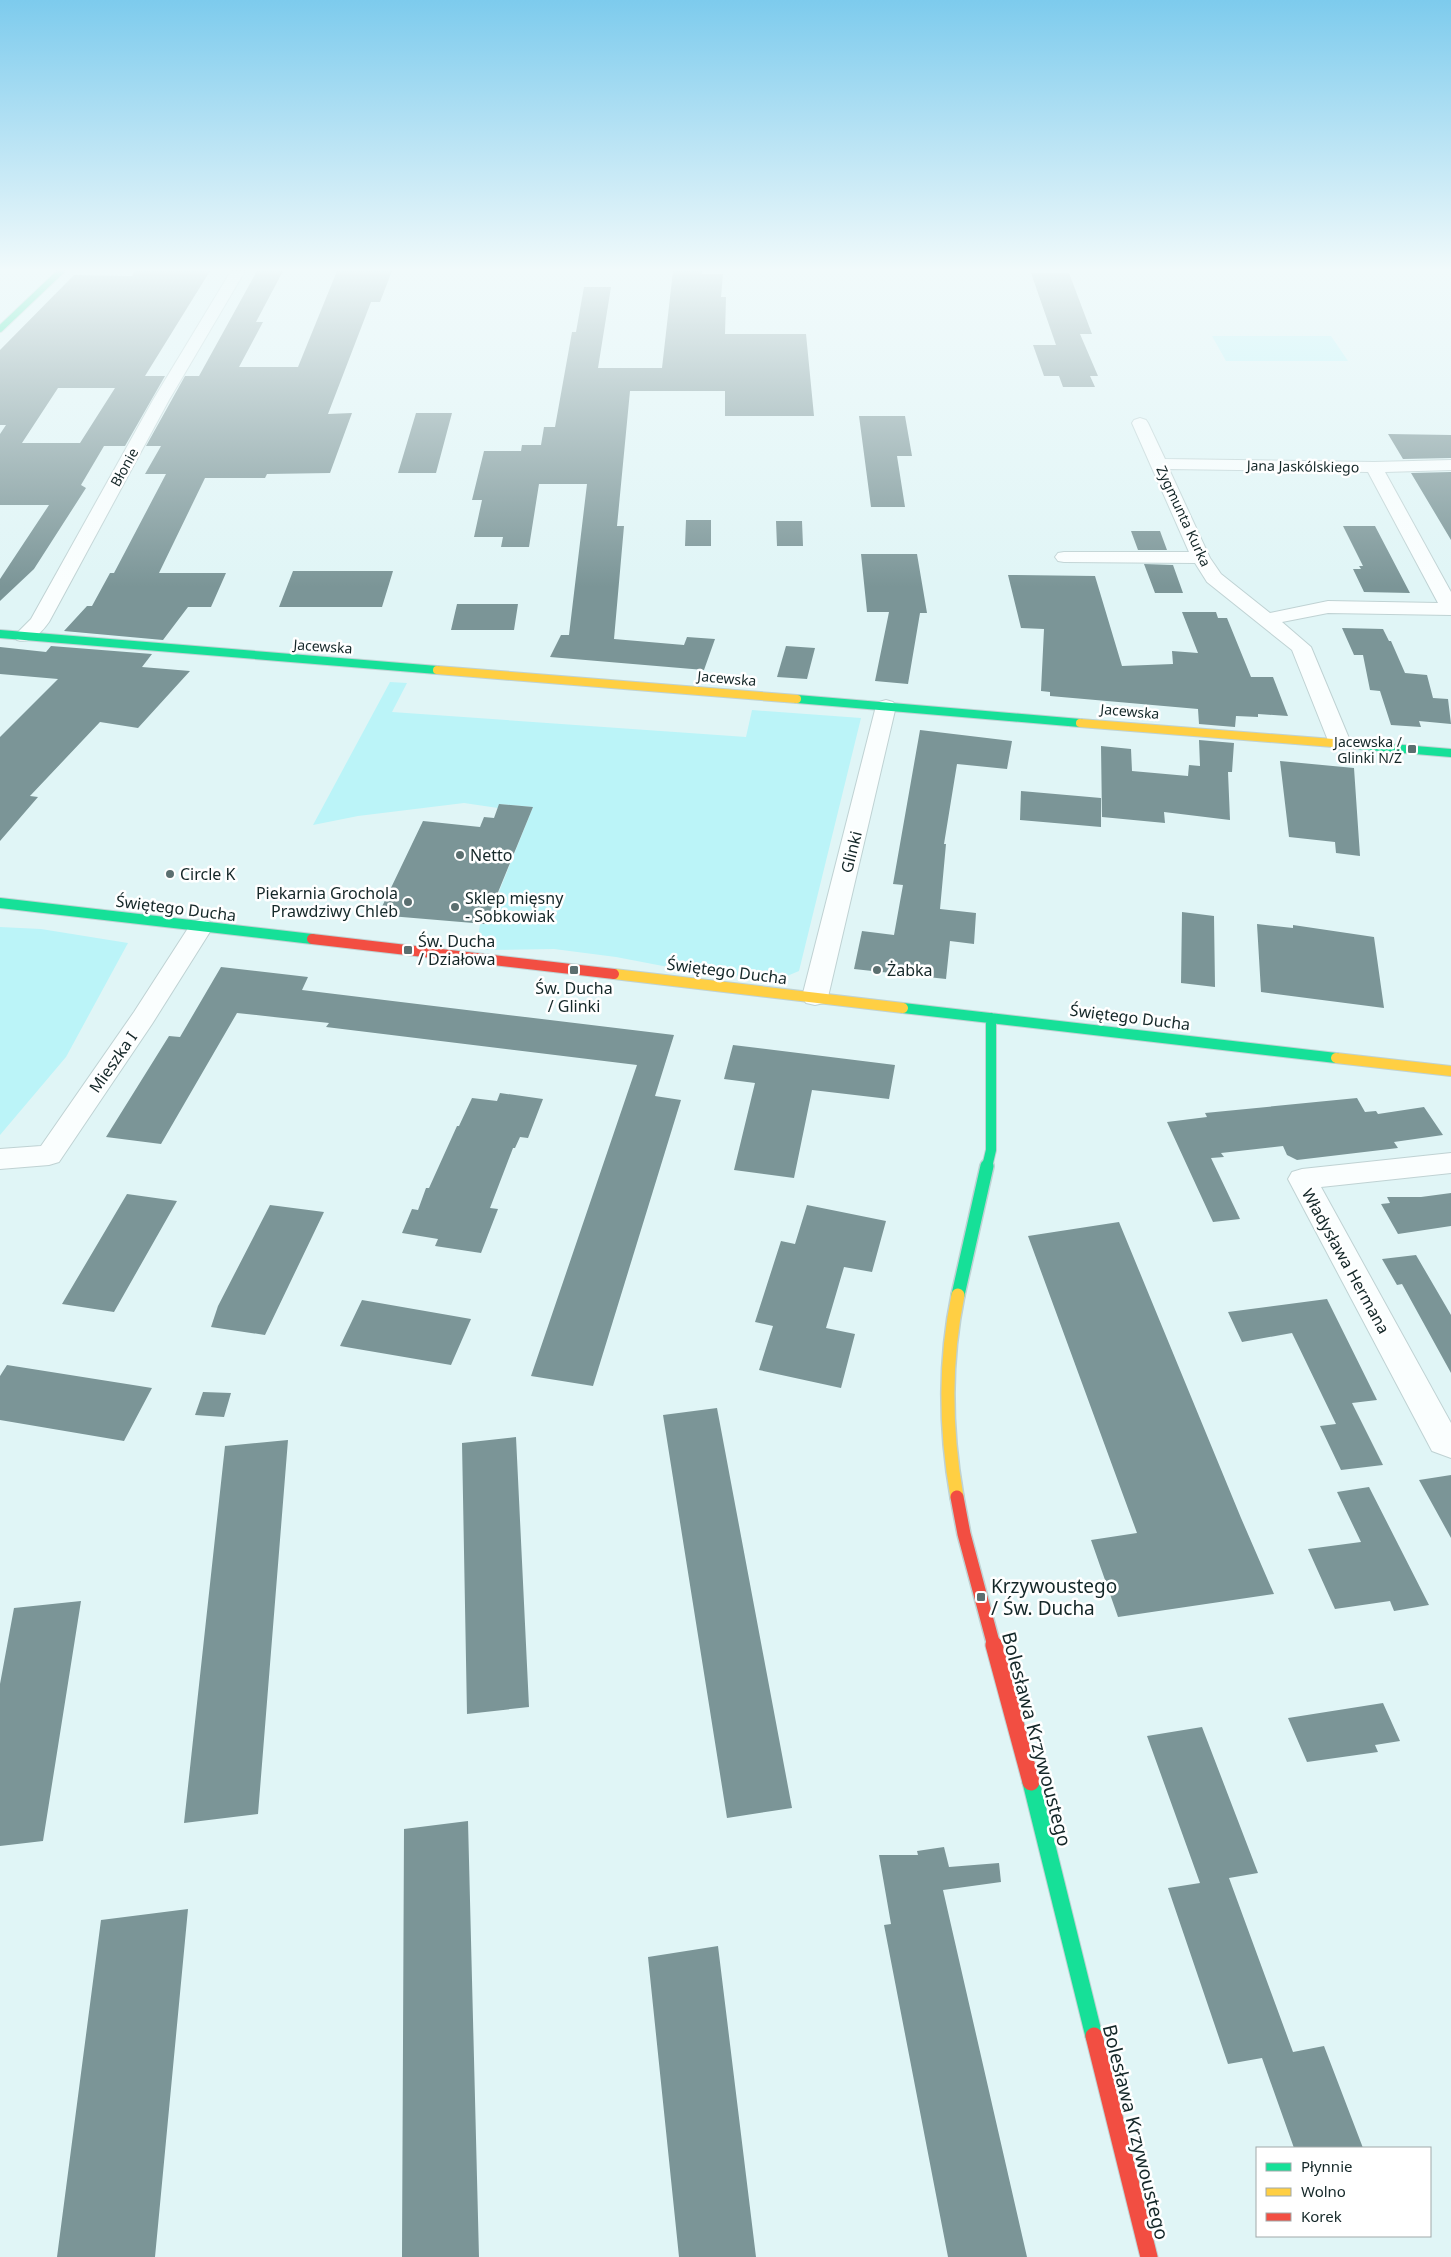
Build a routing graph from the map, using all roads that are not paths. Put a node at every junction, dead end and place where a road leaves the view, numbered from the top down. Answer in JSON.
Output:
{"nodes":[{"id":1,"x":175,"y":376,"type":"edge"},
{"id":2,"x":1140,"y":423,"type":"dead end"},
{"id":3,"x":1160,"y":464,"type":"junction"},
{"id":4,"x":1451,"y":465,"type":"edge"},
{"id":5,"x":1374,"y":467,"type":"junction"},
{"id":6,"x":1064,"y":557,"type":"dead end"},
{"id":7,"x":1201,"y":558,"type":"junction"},
{"id":8,"x":1451,"y":609,"type":"edge"},
{"id":9,"x":1265,"y":620,"type":"junction"},
{"id":10,"x":0,"y":634,"type":"edge"},
{"id":11,"x":24,"y":636,"type":"junction"},
{"id":12,"x":886,"y":706,"type":"junction"},
{"id":13,"x":1340,"y":743,"type":"junction"},
{"id":14,"x":1451,"y":753,"type":"edge"},
{"id":15,"x":0,"y":903,"type":"edge"},
{"id":16,"x":200,"y":927,"type":"junction"},
{"id":17,"x":815,"y":997,"type":"junction"},
{"id":18,"x":991,"y":1018,"type":"junction"},
{"id":19,"x":1451,"y":1071,"type":"edge"},
{"id":20,"x":0,"y":1159,"type":"edge"},
{"id":21,"x":1451,"y":1164,"type":"edge"},
{"id":22,"x":1451,"y":1444,"type":"edge"},
{"id":23,"x":1149,"y":2257,"type":"edge"}],
"edges":[{"from":1,"to":11,"type":"street","name":"Błonie"},
{"from":2,"to":3,"type":"street","name":"Zygmunta Kurka"},
{"from":3,"to":5,"type":"street","name":"Jana Jaskólskiego"},
{"from":3,"to":7,"type":"street","name":"Zygmunta Kurka"},
{"from":4,"to":5,"type":"street"},
{"from":5,"to":8,"type":"street","name":"Jana Jaskólskiego"},
{"from":6,"to":7,"type":"street"},
{"from":7,"to":9,"type":"street","name":"Zygmunta Kurka"},
{"from":8,"to":9,"type":"street"},
{"from":9,"to":13,"type":"street","name":"Zygmunta Kurka"},
{"from":10,"to":11,"type":"street","name":"Jacewska"},
{"from":11,"to":12,"type":"street","name":"Jacewska"},
{"from":12,"to":13,"type":"street","name":"Jacewska"},
{"from":12,"to":17,"type":"street","name":"Glinki"},
{"from":13,"to":14,"type":"street","name":"Jacewska"},
{"from":15,"to":16,"type":"street","name":"Świętego Ducha"},
{"from":16,"to":17,"type":"street","name":"Świętego Ducha"},
{"from":16,"to":20,"type":"street","name":"Mieszka I"},
{"from":17,"to":18,"type":"street","name":"Świętego Ducha"},
{"from":18,"to":19,"type":"street","name":"Świętego Ducha"},
{"from":18,"to":23,"type":"street","name":"Bolesława Krzywoustego"},
{"from":21,"to":22,"type":"street","name":"Władysława Hermana"}]}
